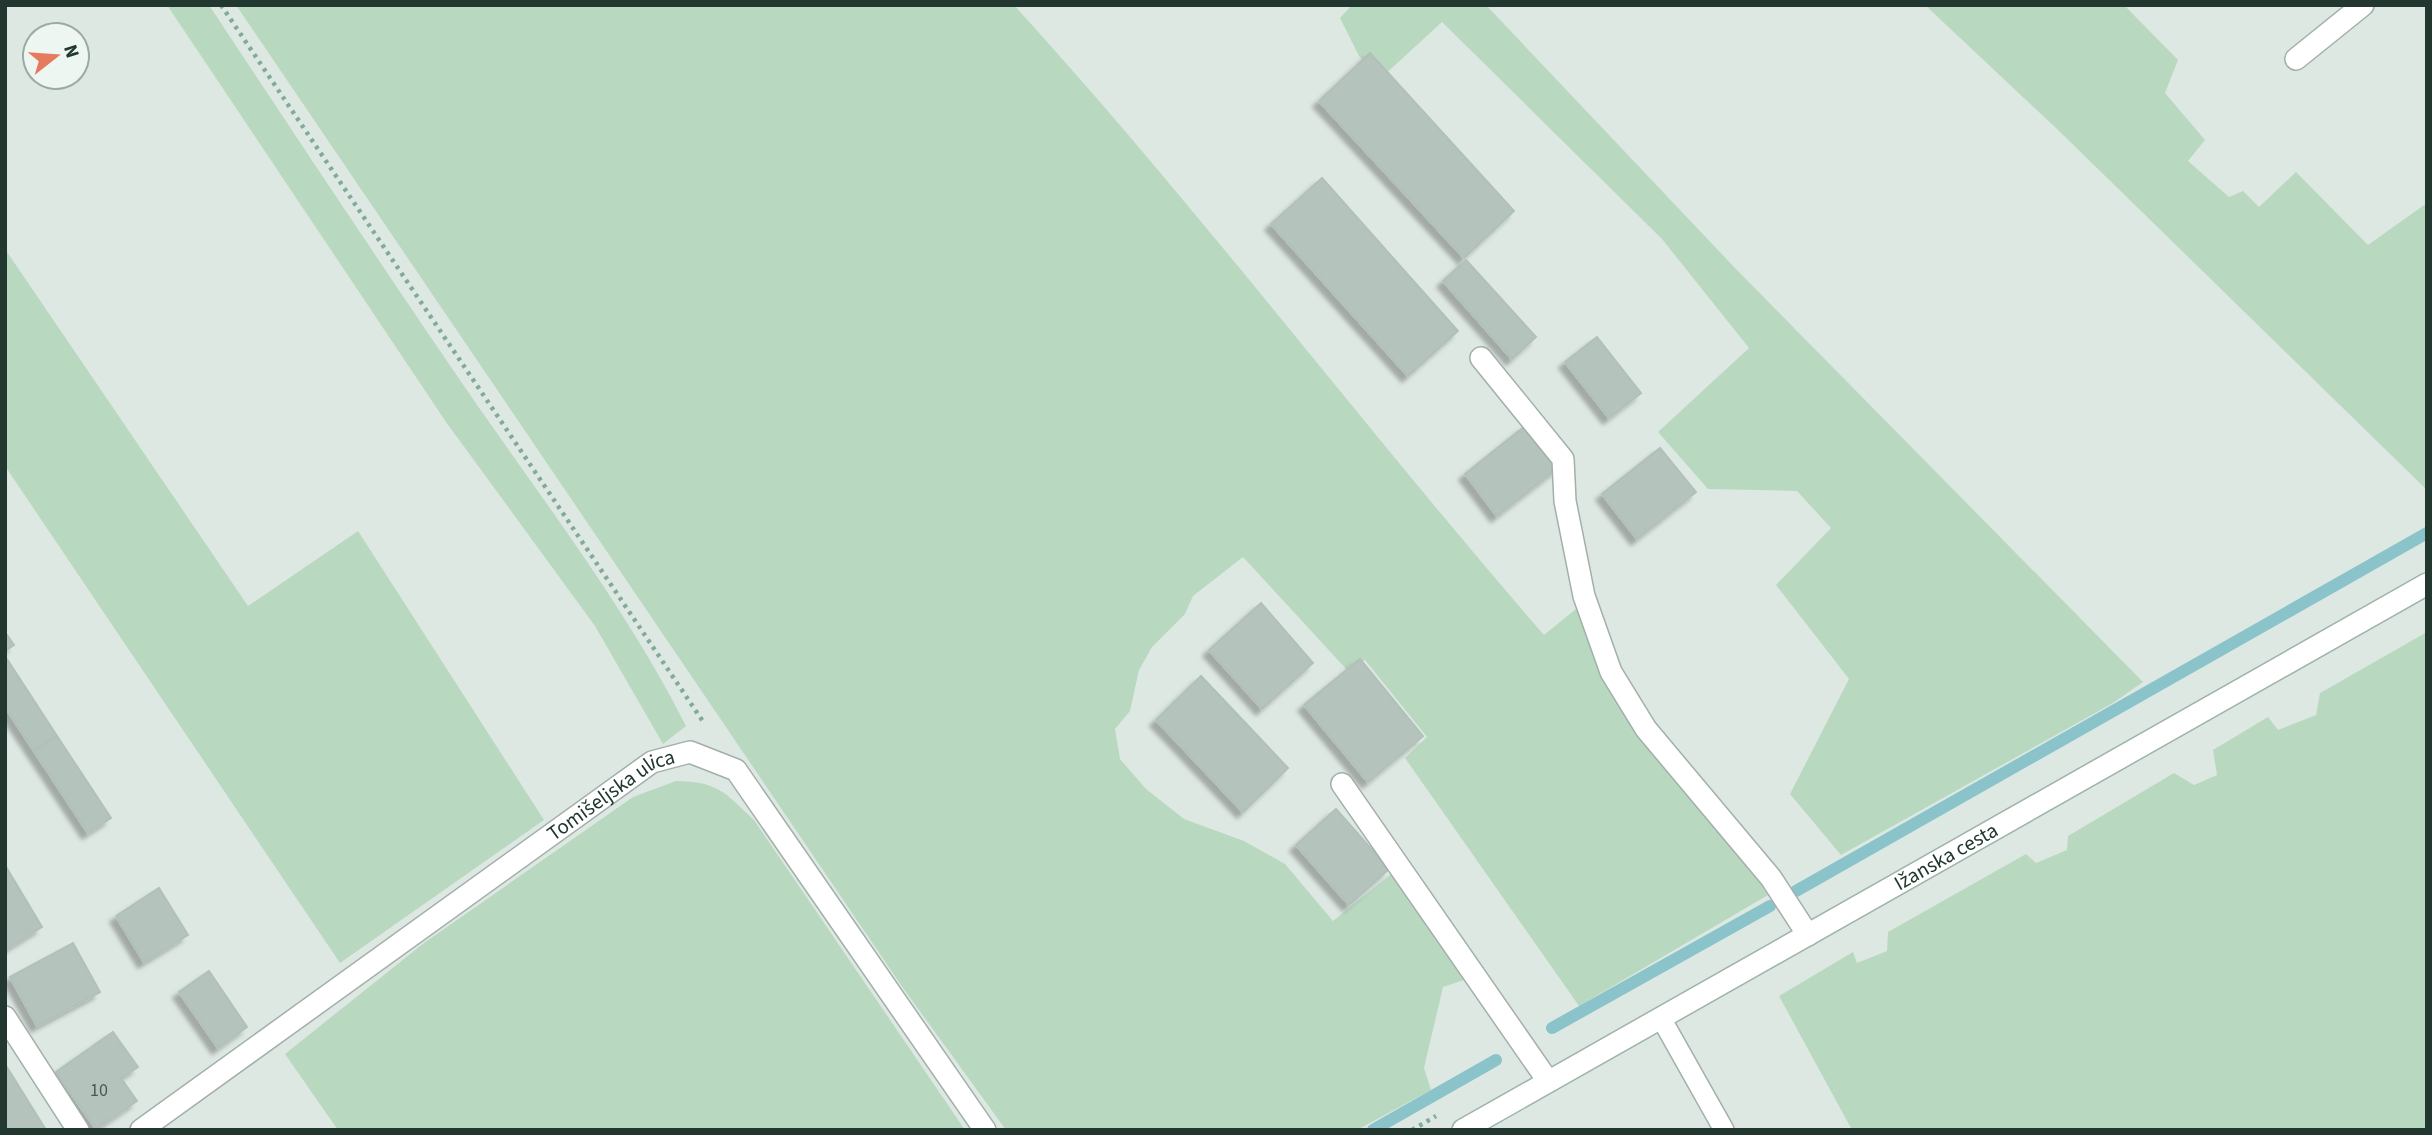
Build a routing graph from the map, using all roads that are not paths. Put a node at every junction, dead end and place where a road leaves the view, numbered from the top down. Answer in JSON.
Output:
{"nodes":[{"id":1,"x":2362,"y":5,"type":"edge"},
{"id":2,"x":2296,"y":59,"type":"dead end"},
{"id":3,"x":1481,"y":358,"type":"dead end"},
{"id":4,"x":2427,"y":584,"type":"edge"},
{"id":5,"x":1342,"y":784,"type":"dead end"},
{"id":6,"x":1808,"y":935,"type":"junction"},
{"id":7,"x":5,"y":1017,"type":"edge"},
{"id":8,"x":1661,"y":1018,"type":"junction"},
{"id":9,"x":1548,"y":1082,"type":"junction"},
{"id":10,"x":78,"y":1130,"type":"edge"},
{"id":11,"x":141,"y":1130,"type":"edge"},
{"id":12,"x":985,"y":1130,"type":"edge"},
{"id":13,"x":1463,"y":1130,"type":"edge"},
{"id":14,"x":1724,"y":1130,"type":"edge"}],
"edges":[{"from":1,"to":2,"type":"street"},
{"from":3,"to":6,"type":"street"},
{"from":4,"to":6,"type":"street","name":"Ižanska cesta"},
{"from":5,"to":9,"type":"street"},
{"from":6,"to":8,"type":"street","name":"Ižanska cesta"},
{"from":7,"to":10,"type":"street"},
{"from":8,"to":9,"type":"street","name":"Ižanska cesta"},
{"from":8,"to":14,"type":"lane"},
{"from":9,"to":13,"type":"street","name":"Ižanska cesta"},
{"from":11,"to":12,"type":"street","name":"Tomišeljska ulica"}]}
